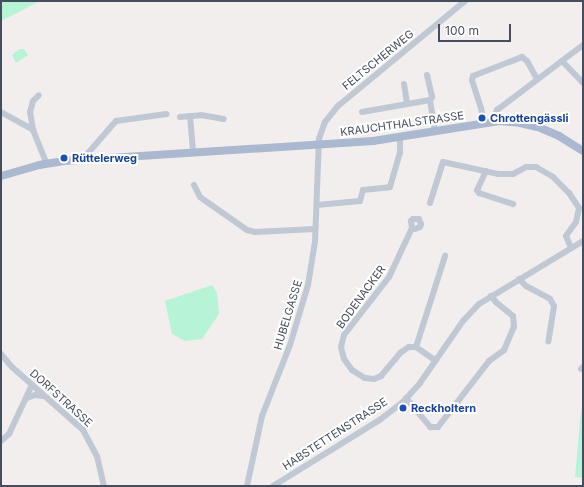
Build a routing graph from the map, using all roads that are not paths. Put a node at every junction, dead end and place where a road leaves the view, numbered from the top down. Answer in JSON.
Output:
{"nodes":[{"id":1,"x":465,"y":1,"type":"edge"},
{"id":2,"x":583,"y":45,"type":"edge"},
{"id":3,"x":562,"y":61,"type":"junction"},
{"id":4,"x":427,"y":74,"type":"dead end"},
{"id":5,"x":537,"y":79,"type":"junction"},
{"id":6,"x":583,"y":83,"type":"edge"},
{"id":7,"x":404,"y":84,"type":"dead end"},
{"id":8,"x":39,"y":95,"type":"dead end"},
{"id":9,"x":430,"y":100,"type":"junction"},
{"id":10,"x":407,"y":104,"type":"junction"},
{"id":11,"x":1,"y":112,"type":"edge"},
{"id":12,"x":362,"y":112,"type":"dead end"},
{"id":13,"x":167,"y":114,"type":"dead end"},
{"id":14,"x":190,"y":116,"type":"junction"},
{"id":15,"x":180,"y":117,"type":"dead end"},
{"id":16,"x":224,"y":119,"type":"dead end"},
{"id":17,"x":493,"y":122,"type":"junction"},
{"id":18,"x":484,"y":123,"type":"junction"},
{"id":19,"x":33,"y":130,"type":"junction"},
{"id":20,"x":435,"y":131,"type":"junction"},
{"id":21,"x":400,"y":137,"type":"junction"},
{"id":22,"x":319,"y":144,"type":"junction"},
{"id":23,"x":583,"y":150,"type":"edge"},
{"id":24,"x":193,"y":152,"type":"junction"},
{"id":25,"x":82,"y":160,"type":"junction"},
{"id":26,"x":46,"y":163,"type":"junction"},
{"id":27,"x":486,"y":171,"type":"junction"},
{"id":28,"x":1,"y":176,"type":"edge"},
{"id":29,"x":194,"y":185,"type":"dead end"},
{"id":30,"x":430,"y":203,"type":"dead end"},
{"id":31,"x":513,"y":204,"type":"dead end"},
{"id":32,"x":317,"y":205,"type":"junction"},
{"id":33,"x":412,"y":228,"type":"dead end"},
{"id":34,"x":315,"y":230,"type":"junction"},
{"id":35,"x":583,"y":241,"type":"edge"},
{"id":36,"x":571,"y":248,"type":"junction"},
{"id":37,"x":445,"y":256,"type":"dead end"},
{"id":38,"x":519,"y":279,"type":"junction"},
{"id":39,"x":491,"y":296,"type":"junction"},
{"id":40,"x":548,"y":342,"type":"dead end"},
{"id":41,"x":416,"y":347,"type":"junction"},
{"id":42,"x":1,"y":354,"type":"edge"},
{"id":43,"x":436,"y":361,"type":"junction"},
{"id":44,"x":32,"y":385,"type":"junction"},
{"id":45,"x":43,"y":396,"type":"junction"},
{"id":46,"x":27,"y":398,"type":"junction"},
{"id":47,"x":406,"y":398,"type":"junction"},
{"id":48,"x":1,"y":441,"type":"edge"},
{"id":49,"x":104,"y":486,"type":"edge"},
{"id":50,"x":247,"y":486,"type":"edge"},
{"id":51,"x":273,"y":486,"type":"edge"}],
"edges":[{"from":1,"to":22,"type":"street","name":"FELTSCHERWEG"},
{"from":2,"to":3,"type":"street"},
{"from":3,"to":5,"type":"street"},
{"from":3,"to":6,"type":"street"},
{"from":4,"to":9,"type":"street"},
{"from":5,"to":17,"type":"street"},
{"from":5,"to":18,"type":"street"},
{"from":7,"to":10,"type":"street"},
{"from":8,"to":19,"type":"street"},
{"from":9,"to":10,"type":"street"},
{"from":9,"to":20,"type":"street"},
{"from":10,"to":12,"type":"street"},
{"from":11,"to":19,"type":"street"},
{"from":13,"to":25,"type":"street"},
{"from":14,"to":15,"type":"street"},
{"from":14,"to":16,"type":"street"},
{"from":14,"to":24,"type":"street"},
{"from":17,"to":18,"type":"main road","name":"KRAUCHTHALSTRASSE"},
{"from":17,"to":23,"type":"main road","name":"KRAUCHTHALSTRASSE"},
{"from":18,"to":20,"type":"main road","name":"KRAUCHTHALSTRASSE"},
{"from":19,"to":26,"type":"street"},
{"from":20,"to":21,"type":"main road","name":"KRAUCHTHALSTRASSE"},
{"from":21,"to":22,"type":"main road","name":"KRAUCHTHALSTRASSE"},
{"from":21,"to":32,"type":"street"},
{"from":22,"to":24,"type":"main road","name":"KRAUCHTHALSTRASSE"},
{"from":22,"to":32,"type":"street","name":"HUBELGASSE"},
{"from":24,"to":25,"type":"main road","name":"KRAUCHTHALSTRASSE"},
{"from":25,"to":26,"type":"main road","name":"KRAUCHTHALSTRASSE"},
{"from":26,"to":28,"type":"main road","name":"KRAUCHTHALSTRASSE"},
{"from":27,"to":30,"type":"street"},
{"from":27,"to":31,"type":"street"},
{"from":27,"to":36,"type":"street"},
{"from":29,"to":34,"type":"street"},
{"from":32,"to":34,"type":"street","name":"HUBELGASSE"},
{"from":33,"to":41,"type":"street","name":"BODENACKER"},
{"from":34,"to":50,"type":"street","name":"HUBELGASSE"},
{"from":35,"to":36,"type":"street","name":"HABSTETTENSTRASSE"},
{"from":36,"to":38,"type":"street","name":"HABSTETTENSTRASSE"},
{"from":37,"to":41,"type":"street"},
{"from":38,"to":39,"type":"street","name":"HABSTETTENSTRASSE"},
{"from":38,"to":40,"type":"street"},
{"from":39,"to":43,"type":"street","name":"HABSTETTENSTRASSE"},
{"from":39,"to":47,"type":"street"},
{"from":41,"to":43,"type":"street"},
{"from":42,"to":44,"type":"street","name":"DORFSTRASSE"},
{"from":43,"to":47,"type":"street","name":"HABSTETTENSTRASSE"},
{"from":44,"to":45,"type":"street","name":"DORFSTRASSE"},
{"from":44,"to":46,"type":"street"},
{"from":45,"to":46,"type":"street"},
{"from":45,"to":49,"type":"street","name":"DORFSTRASSE"},
{"from":46,"to":48,"type":"street"},
{"from":47,"to":51,"type":"street","name":"HABSTETTENSTRASSE"}]}
